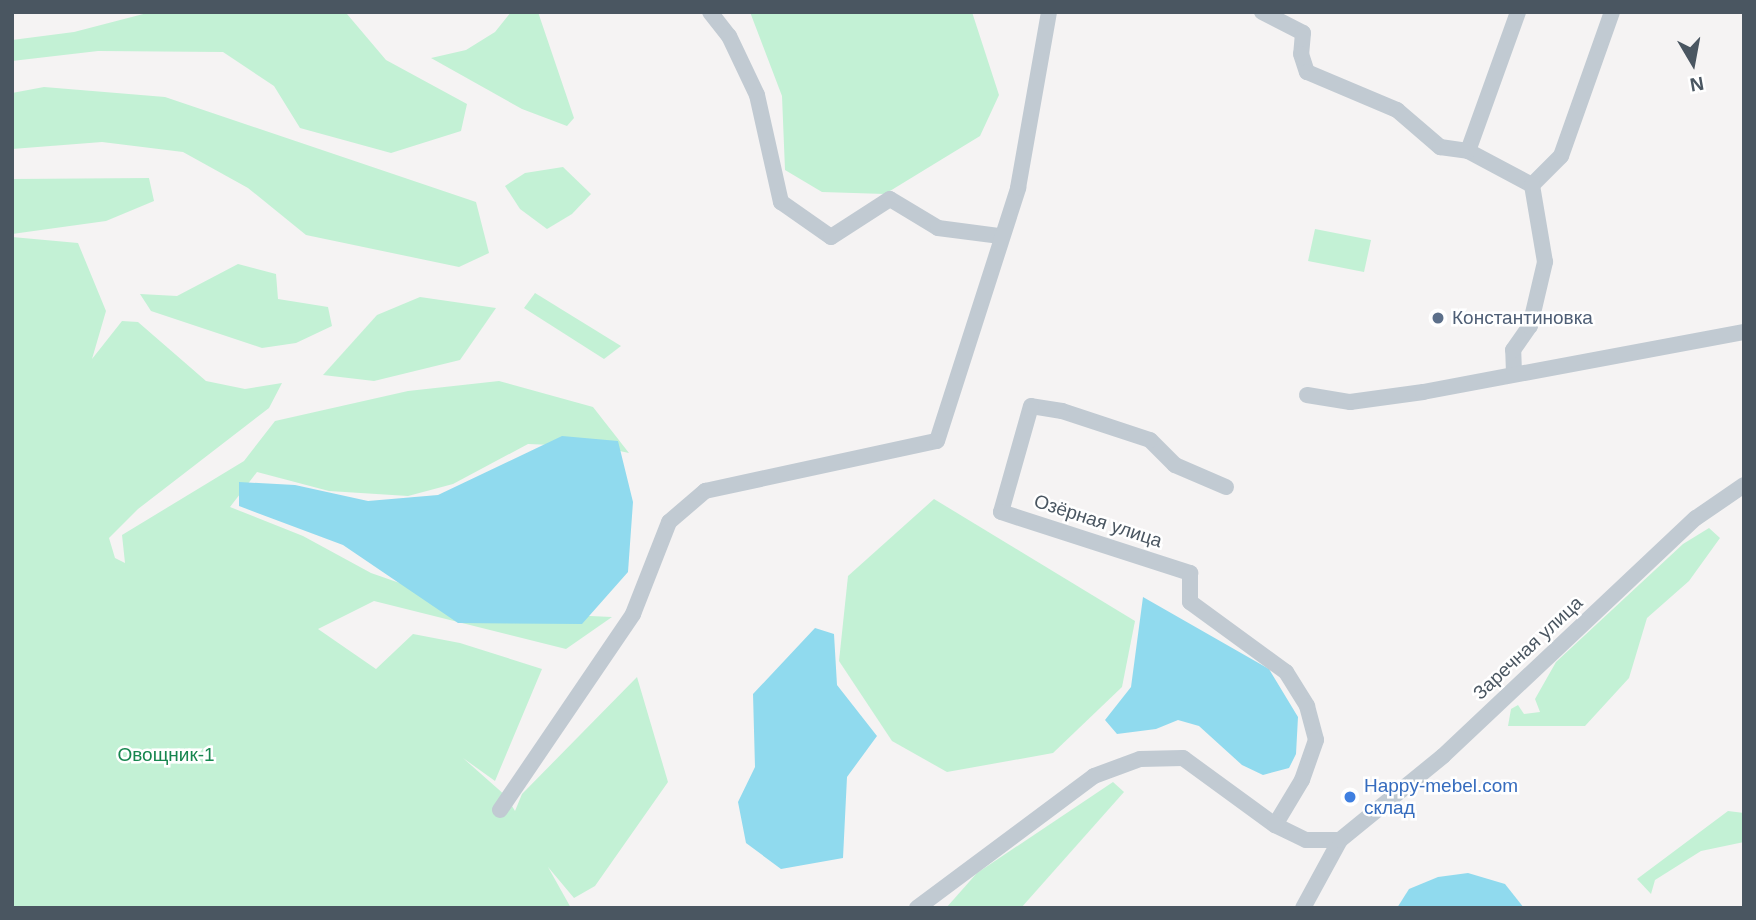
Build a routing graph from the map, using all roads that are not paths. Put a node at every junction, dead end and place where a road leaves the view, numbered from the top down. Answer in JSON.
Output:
{"nodes":[{"id":1,"x":710,"y":12,"type":"edge"},
{"id":2,"x":1049,"y":12,"type":"edge"},
{"id":3,"x":1518,"y":12,"type":"edge"},
{"id":4,"x":1612,"y":12,"type":"edge"},
{"id":5,"x":1265,"y":13,"type":"edge"},
{"id":6,"x":1468,"y":151,"type":"junction"},
{"id":7,"x":1532,"y":185,"type":"junction"},
{"id":8,"x":1000,"y":236,"type":"junction"},
{"id":9,"x":1744,"y":332,"type":"edge"},
{"id":10,"x":1514,"y":373,"type":"junction"},
{"id":11,"x":1307,"y":395,"type":"dead end"},
{"id":12,"x":1744,"y":485,"type":"edge"},
{"id":13,"x":1226,"y":487,"type":"dead end"},
{"id":14,"x":500,"y":810,"type":"dead end"},
{"id":15,"x":1275,"y":825,"type":"junction"},
{"id":16,"x":1339,"y":840,"type":"junction"},
{"id":17,"x":917,"y":908,"type":"edge"},
{"id":18,"x":1303,"y":908,"type":"edge"}],
"edges":[{"from":1,"to":8,"type":"street"},
{"from":2,"to":8,"type":"street"},
{"from":3,"to":6,"type":"street"},
{"from":4,"to":7,"type":"street"},
{"from":5,"to":6,"type":"street"},
{"from":6,"to":7,"type":"street"},
{"from":7,"to":10,"type":"street"},
{"from":8,"to":14,"type":"street"},
{"from":9,"to":10,"type":"street"},
{"from":10,"to":11,"type":"street"},
{"from":12,"to":16,"type":"street","name":"Заречная улица"},
{"from":13,"to":15,"type":"street","name":"Озёрная улица"},
{"from":15,"to":16,"type":"street"},
{"from":15,"to":17,"type":"street"},
{"from":16,"to":18,"type":"street"}]}
